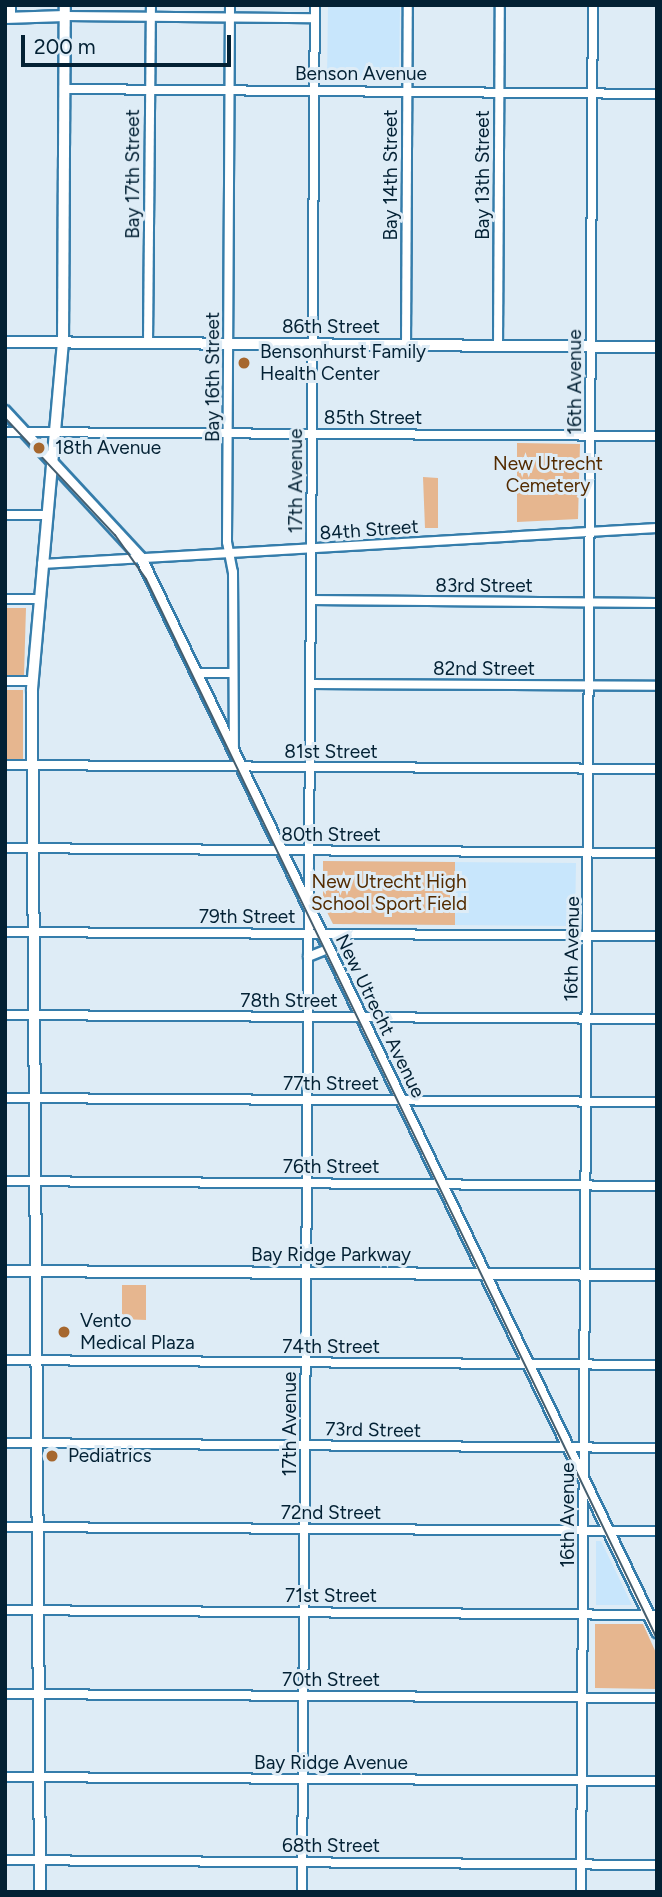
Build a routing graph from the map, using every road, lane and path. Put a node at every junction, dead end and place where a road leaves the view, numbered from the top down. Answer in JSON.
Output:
{"nodes":[{"id":1,"x":11,"y":5,"type":"edge"},
{"id":2,"x":151,"y":5,"type":"edge"},
{"id":3,"x":230,"y":5,"type":"edge"},
{"id":4,"x":315,"y":5,"type":"edge"},
{"id":5,"x":408,"y":5,"type":"edge"},
{"id":6,"x":500,"y":5,"type":"edge"},
{"id":7,"x":593,"y":5,"type":"edge"},
{"id":8,"x":65,"y":11,"type":"edge"},
{"id":9,"x":8,"y":18,"type":"edge"},
{"id":10,"x":151,"y":18,"type":"junction"},
{"id":11,"x":230,"y":18,"type":"junction"},
{"id":12,"x":315,"y":18,"type":"junction"},
{"id":13,"x":65,"y":89,"type":"junction"},
{"id":14,"x":149,"y":90,"type":"junction"},
{"id":15,"x":230,"y":90,"type":"junction"},
{"id":16,"x":314,"y":91,"type":"junction"},
{"id":17,"x":408,"y":92,"type":"junction"},
{"id":18,"x":499,"y":93,"type":"junction"},
{"id":19,"x":593,"y":93,"type":"junction"},
{"id":20,"x":657,"y":94,"type":"edge"},
{"id":21,"x":5,"y":342,"type":"edge"},
{"id":22,"x":63,"y":343,"type":"junction"},
{"id":23,"x":148,"y":343,"type":"junction"},
{"id":24,"x":228,"y":344,"type":"junction"},
{"id":25,"x":312,"y":344,"type":"junction"},
{"id":26,"x":406,"y":345,"type":"junction"},
{"id":27,"x":498,"y":346,"type":"junction"},
{"id":28,"x":591,"y":346,"type":"junction"},
{"id":29,"x":657,"y":347,"type":"edge"},
{"id":30,"x":5,"y":411,"type":"edge"},
{"id":31,"x":5,"y":432,"type":"edge"},
{"id":32,"x":26,"y":432,"type":"junction"},
{"id":33,"x":53,"y":432,"type":"junction"},
{"id":34,"x":228,"y":433,"type":"junction"},
{"id":35,"x":312,"y":434,"type":"junction"},
{"id":36,"x":590,"y":436,"type":"junction"},
{"id":37,"x":657,"y":436,"type":"edge"},
{"id":38,"x":51,"y":462,"type":"junction"},
{"id":39,"x":5,"y":515,"type":"edge"},
{"id":40,"x":46,"y":515,"type":"junction"},
{"id":41,"x":657,"y":528,"type":"edge"},
{"id":42,"x":590,"y":532,"type":"junction"},
{"id":43,"x":312,"y":549,"type":"junction"},
{"id":44,"x":229,"y":554,"type":"junction"},
{"id":45,"x":141,"y":558,"type":"junction"},
{"id":46,"x":42,"y":564,"type":"junction"},
{"id":47,"x":5,"y":599,"type":"edge"},
{"id":48,"x":38,"y":599,"type":"junction"},
{"id":49,"x":311,"y":600,"type":"junction"},
{"id":50,"x":590,"y":603,"type":"junction"},
{"id":51,"x":657,"y":603,"type":"edge"},
{"id":52,"x":197,"y":673,"type":"junction"},
{"id":53,"x":233,"y":673,"type":"junction"},
{"id":54,"x":5,"y":681,"type":"edge"},
{"id":55,"x":32,"y":681,"type":"junction"},
{"id":56,"x":311,"y":684,"type":"junction"},
{"id":57,"x":590,"y":686,"type":"junction"},
{"id":58,"x":657,"y":686,"type":"edge"},
{"id":59,"x":234,"y":749,"type":"junction"},
{"id":60,"x":5,"y":765,"type":"edge"},
{"id":61,"x":32,"y":766,"type":"junction"},
{"id":62,"x":243,"y":766,"type":"junction"},
{"id":63,"x":310,"y":767,"type":"junction"},
{"id":64,"x":588,"y":769,"type":"junction"},
{"id":65,"x":657,"y":769,"type":"edge"},
{"id":66,"x":5,"y":849,"type":"edge"},
{"id":67,"x":33,"y":849,"type":"junction"},
{"id":68,"x":281,"y":851,"type":"junction"},
{"id":69,"x":310,"y":851,"type":"junction"},
{"id":70,"x":589,"y":853,"type":"junction"},
{"id":71,"x":657,"y":853,"type":"edge"},
{"id":72,"x":309,"y":909,"type":"junction"},
{"id":73,"x":5,"y":932,"type":"edge"},
{"id":74,"x":34,"y":932,"type":"junction"},
{"id":75,"x":314,"y":934,"type":"junction"},
{"id":76,"x":588,"y":936,"type":"junction"},
{"id":77,"x":657,"y":936,"type":"edge"},
{"id":78,"x":328,"y":949,"type":"junction"},
{"id":79,"x":309,"y":957,"type":"junction"},
{"id":80,"x":5,"y":1015,"type":"edge"},
{"id":81,"x":34,"y":1015,"type":"junction"},
{"id":82,"x":309,"y":1017,"type":"junction"},
{"id":83,"x":361,"y":1017,"type":"junction"},
{"id":84,"x":586,"y":1018,"type":"junction"},
{"id":85,"x":657,"y":1019,"type":"edge"},
{"id":86,"x":5,"y":1098,"type":"edge"},
{"id":87,"x":35,"y":1098,"type":"junction"},
{"id":88,"x":308,"y":1100,"type":"junction"},
{"id":89,"x":402,"y":1101,"type":"junction"},
{"id":90,"x":586,"y":1102,"type":"junction"},
{"id":91,"x":657,"y":1102,"type":"edge"},
{"id":92,"x":5,"y":1181,"type":"edge"},
{"id":93,"x":36,"y":1182,"type":"junction"},
{"id":94,"x":307,"y":1183,"type":"junction"},
{"id":95,"x":442,"y":1184,"type":"junction"},
{"id":96,"x":585,"y":1185,"type":"junction"},
{"id":97,"x":657,"y":1186,"type":"edge"},
{"id":98,"x":5,"y":1271,"type":"edge"},
{"id":99,"x":35,"y":1272,"type":"junction"},
{"id":100,"x":306,"y":1272,"type":"junction"},
{"id":101,"x":485,"y":1274,"type":"junction"},
{"id":102,"x":584,"y":1275,"type":"junction"},
{"id":103,"x":657,"y":1275,"type":"edge"},
{"id":104,"x":5,"y":1360,"type":"edge"},
{"id":105,"x":36,"y":1360,"type":"junction"},
{"id":106,"x":306,"y":1362,"type":"junction"},
{"id":107,"x":528,"y":1364,"type":"junction"},
{"id":108,"x":584,"y":1364,"type":"junction"},
{"id":109,"x":657,"y":1365,"type":"edge"},
{"id":110,"x":5,"y":1443,"type":"edge"},
{"id":111,"x":36,"y":1443,"type":"junction"},
{"id":112,"x":305,"y":1446,"type":"junction"},
{"id":113,"x":584,"y":1447,"type":"junction"},
{"id":114,"x":570,"y":1448,"type":"junction"},
{"id":115,"x":657,"y":1448,"type":"edge"},
{"id":116,"x":582,"y":1472,"type":"junction"},
{"id":117,"x":5,"y":1527,"type":"edge"},
{"id":118,"x":37,"y":1527,"type":"junction"},
{"id":119,"x":304,"y":1529,"type":"junction"},
{"id":120,"x":584,"y":1531,"type":"junction"},
{"id":121,"x":610,"y":1531,"type":"junction"},
{"id":122,"x":657,"y":1531,"type":"edge"},
{"id":123,"x":5,"y":1611,"type":"edge"},
{"id":124,"x":38,"y":1611,"type":"junction"},
{"id":125,"x":304,"y":1612,"type":"junction"},
{"id":126,"x":583,"y":1614,"type":"junction"},
{"id":127,"x":653,"y":1615,"type":"edge"},
{"id":128,"x":657,"y":1632,"type":"edge"},
{"id":129,"x":5,"y":1694,"type":"edge"},
{"id":130,"x":38,"y":1694,"type":"junction"},
{"id":131,"x":303,"y":1695,"type":"junction"},
{"id":132,"x":582,"y":1698,"type":"junction"},
{"id":133,"x":657,"y":1698,"type":"edge"},
{"id":134,"x":5,"y":1777,"type":"edge"},
{"id":135,"x":39,"y":1777,"type":"junction"},
{"id":136,"x":303,"y":1779,"type":"junction"},
{"id":137,"x":581,"y":1781,"type":"junction"},
{"id":138,"x":657,"y":1781,"type":"edge"},
{"id":139,"x":5,"y":1860,"type":"edge"},
{"id":140,"x":40,"y":1860,"type":"junction"},
{"id":141,"x":302,"y":1862,"type":"junction"},
{"id":142,"x":581,"y":1864,"type":"junction"},
{"id":143,"x":657,"y":1865,"type":"edge"},
{"id":144,"x":40,"y":1892,"type":"edge"},
{"id":145,"x":302,"y":1892,"type":"edge"},
{"id":146,"x":581,"y":1892,"type":"edge"}],
"edges":[{"from":1,"to":9,"type":"street"},
{"from":2,"to":10,"type":"street","name":"Bay 17th Street"},
{"from":3,"to":11,"type":"street","name":"Bay 16th Street"},
{"from":4,"to":12,"type":"street","name":"17th Avenue"},
{"from":5,"to":17,"type":"street","name":"Bay 14th Street"},
{"from":6,"to":18,"type":"street","name":"Bay 13th Street"},
{"from":7,"to":19,"type":"street","name":"16th Avenue"},
{"from":8,"to":9,"type":"street"},
{"from":8,"to":10,"type":"street"},
{"from":8,"to":13,"type":"street"},
{"from":10,"to":11,"type":"street"},
{"from":10,"to":14,"type":"street","name":"Bay 17th Street"},
{"from":11,"to":12,"type":"street"},
{"from":11,"to":15,"type":"street","name":"Bay 16th Street"},
{"from":12,"to":16,"type":"street","name":"17th Avenue"},
{"from":13,"to":14,"type":"street","name":"Benson Avenue"},
{"from":13,"to":22,"type":"street"},
{"from":14,"to":15,"type":"street","name":"Benson Avenue"},
{"from":14,"to":23,"type":"street","name":"Bay 17th Street"},
{"from":15,"to":16,"type":"street","name":"Benson Avenue"},
{"from":15,"to":24,"type":"street","name":"Bay 16th Street"},
{"from":16,"to":17,"type":"street","name":"Benson Avenue"},
{"from":16,"to":25,"type":"street","name":"17th Avenue"},
{"from":17,"to":18,"type":"street","name":"Benson Avenue"},
{"from":17,"to":26,"type":"street","name":"Bay 14th Street"},
{"from":18,"to":19,"type":"street","name":"Benson Avenue"},
{"from":18,"to":27,"type":"street","name":"Bay 13th Street"},
{"from":19,"to":20,"type":"street","name":"Benson Avenue"},
{"from":19,"to":28,"type":"street","name":"16th Avenue"},
{"from":21,"to":22,"type":"street","name":"86th Street"},
{"from":22,"to":23,"type":"street","name":"86th Street"},
{"from":22,"to":33,"type":"street"},
{"from":23,"to":24,"type":"street","name":"86th Street"},
{"from":24,"to":25,"type":"street","name":"86th Street"},
{"from":24,"to":34,"type":"street","name":"Bay 16th Street"},
{"from":25,"to":26,"type":"street","name":"86th Street"},
{"from":25,"to":35,"type":"street","name":"17th Avenue"},
{"from":26,"to":27,"type":"street","name":"86th Street"},
{"from":27,"to":28,"type":"street","name":"86th Street"},
{"from":28,"to":29,"type":"street","name":"86th Street"},
{"from":28,"to":36,"type":"street","name":"16th Avenue"},
{"from":30,"to":32,"type":"street","name":"New Utrecht Avenue"},
{"from":31,"to":32,"type":"street","name":"85th Street"},
{"from":32,"to":33,"type":"street","name":"85th Street"},
{"from":32,"to":38,"type":"street","name":"New Utrecht Avenue"},
{"from":33,"to":34,"type":"street","name":"85th Street"},
{"from":33,"to":38,"type":"street"},
{"from":34,"to":35,"type":"street","name":"85th Street"},
{"from":34,"to":44,"type":"street","name":"Bay 16th Street"},
{"from":35,"to":36,"type":"street","name":"85th Street"},
{"from":35,"to":43,"type":"street","name":"17th Avenue"},
{"from":36,"to":37,"type":"street","name":"85th Street"},
{"from":36,"to":42,"type":"street","name":"16th Avenue"},
{"from":38,"to":40,"type":"street"},
{"from":38,"to":45,"type":"street","name":"New Utrecht Avenue"},
{"from":39,"to":40,"type":"street"},
{"from":40,"to":46,"type":"street"},
{"from":41,"to":42,"type":"street","name":"84th Street"},
{"from":42,"to":43,"type":"street","name":"84th Street"},
{"from":42,"to":50,"type":"street","name":"16th Avenue"},
{"from":43,"to":44,"type":"street","name":"84th Street"},
{"from":43,"to":49,"type":"street","name":"17th Avenue"},
{"from":44,"to":45,"type":"street","name":"84th Street"},
{"from":44,"to":53,"type":"street","name":"Bay 16th Street"},
{"from":45,"to":46,"type":"street","name":"84th Street"},
{"from":45,"to":52,"type":"street","name":"New Utrecht Avenue"},
{"from":46,"to":48,"type":"street"},
{"from":47,"to":48,"type":"street"},
{"from":48,"to":55,"type":"street"},
{"from":49,"to":50,"type":"street","name":"83rd Street"},
{"from":49,"to":56,"type":"street","name":"17th Avenue"},
{"from":50,"to":51,"type":"street","name":"83rd Street"},
{"from":50,"to":57,"type":"street","name":"16th Avenue"},
{"from":52,"to":53,"type":"street"},
{"from":52,"to":59,"type":"street","name":"New Utrecht Avenue"},
{"from":53,"to":59,"type":"street","name":"Bay 16th Street"},
{"from":54,"to":55,"type":"street"},
{"from":55,"to":61,"type":"street"},
{"from":56,"to":57,"type":"street","name":"82nd Street"},
{"from":56,"to":63,"type":"street","name":"17th Avenue"},
{"from":57,"to":58,"type":"street","name":"82nd Street"},
{"from":57,"to":64,"type":"street","name":"16th Avenue"},
{"from":59,"to":62,"type":"street","name":"New Utrecht Avenue"},
{"from":60,"to":61,"type":"street","name":"81st Street"},
{"from":61,"to":62,"type":"street","name":"81st Street"},
{"from":61,"to":67,"type":"street"},
{"from":62,"to":63,"type":"street","name":"81st Street"},
{"from":62,"to":68,"type":"street","name":"New Utrecht Avenue"},
{"from":63,"to":64,"type":"street","name":"81st Street"},
{"from":63,"to":69,"type":"street","name":"17th Avenue"},
{"from":64,"to":65,"type":"street","name":"81st Street"},
{"from":64,"to":70,"type":"street","name":"16th Avenue"},
{"from":66,"to":67,"type":"street","name":"80th Street"},
{"from":67,"to":68,"type":"street","name":"80th Street"},
{"from":67,"to":74,"type":"street"},
{"from":68,"to":69,"type":"street","name":"80th Street"},
{"from":68,"to":72,"type":"street","name":"New Utrecht Avenue"},
{"from":69,"to":70,"type":"street","name":"80th Street"},
{"from":69,"to":72,"type":"street","name":"17th Avenue"},
{"from":70,"to":71,"type":"street","name":"80th Street"},
{"from":70,"to":76,"type":"street","name":"16th Avenue"},
{"from":72,"to":75,"type":"street","name":"New Utrecht Avenue"},
{"from":73,"to":74,"type":"street","name":"79th Street"},
{"from":74,"to":75,"type":"street","name":"79th Street"},
{"from":74,"to":81,"type":"street"},
{"from":75,"to":76,"type":"street","name":"79th Street"},
{"from":75,"to":78,"type":"street","name":"New Utrecht Avenue"},
{"from":75,"to":79,"type":"street","name":"17th Avenue"},
{"from":76,"to":77,"type":"street","name":"79th Street"},
{"from":76,"to":84,"type":"street","name":"16th Avenue"},
{"from":78,"to":79,"type":"street"},
{"from":78,"to":83,"type":"street","name":"New Utrecht Avenue"},
{"from":79,"to":82,"type":"street","name":"17th Avenue"},
{"from":80,"to":81,"type":"street","name":"78th Street"},
{"from":81,"to":82,"type":"street","name":"78th Street"},
{"from":81,"to":87,"type":"street"},
{"from":82,"to":83,"type":"street","name":"78th Street"},
{"from":82,"to":88,"type":"street","name":"17th Avenue"},
{"from":83,"to":84,"type":"street","name":"78th Street"},
{"from":83,"to":89,"type":"street","name":"New Utrecht Avenue"},
{"from":84,"to":85,"type":"street","name":"78th Street"},
{"from":84,"to":90,"type":"street","name":"16th Avenue"},
{"from":86,"to":87,"type":"street","name":"77th Street"},
{"from":87,"to":88,"type":"street","name":"77th Street"},
{"from":87,"to":93,"type":"street"},
{"from":88,"to":89,"type":"street","name":"77th Street"},
{"from":88,"to":94,"type":"street","name":"17th Avenue"},
{"from":89,"to":90,"type":"street","name":"77th Street"},
{"from":89,"to":95,"type":"street","name":"New Utrecht Avenue"},
{"from":90,"to":91,"type":"street","name":"77th Street"},
{"from":90,"to":96,"type":"street","name":"16th Avenue"},
{"from":92,"to":93,"type":"street","name":"76th Street"},
{"from":93,"to":94,"type":"street","name":"76th Street"},
{"from":93,"to":99,"type":"street"},
{"from":94,"to":95,"type":"street","name":"76th Street"},
{"from":94,"to":100,"type":"street","name":"17th Avenue"},
{"from":95,"to":96,"type":"street","name":"76th Street"},
{"from":95,"to":101,"type":"street","name":"New Utrecht Avenue"},
{"from":96,"to":97,"type":"street","name":"76th Street"},
{"from":96,"to":102,"type":"street","name":"16th Avenue"},
{"from":98,"to":99,"type":"street","name":"Bay Ridge Parkway"},
{"from":99,"to":100,"type":"street","name":"Bay Ridge Parkway"},
{"from":99,"to":105,"type":"street"},
{"from":100,"to":101,"type":"street","name":"Bay Ridge Parkway"},
{"from":100,"to":106,"type":"street","name":"17th Avenue"},
{"from":101,"to":102,"type":"street","name":"Bay Ridge Parkway"},
{"from":101,"to":107,"type":"street","name":"New Utrecht Avenue"},
{"from":102,"to":103,"type":"street","name":"Bay Ridge Parkway"},
{"from":102,"to":108,"type":"street","name":"16th Avenue"},
{"from":104,"to":105,"type":"street","name":"74th Street"},
{"from":105,"to":106,"type":"street","name":"74th Street"},
{"from":105,"to":111,"type":"street"},
{"from":106,"to":107,"type":"street","name":"74th Street"},
{"from":106,"to":112,"type":"street","name":"17th Avenue"},
{"from":107,"to":108,"type":"street","name":"74th Street"},
{"from":107,"to":114,"type":"street","name":"New Utrecht Avenue"},
{"from":108,"to":109,"type":"street","name":"74th Street"},
{"from":108,"to":113,"type":"street","name":"16th Avenue"},
{"from":110,"to":111,"type":"street","name":"73rd Street"},
{"from":111,"to":112,"type":"street","name":"73rd Street"},
{"from":111,"to":118,"type":"street"},
{"from":112,"to":114,"type":"street","name":"73rd Street"},
{"from":112,"to":119,"type":"street","name":"17th Avenue"},
{"from":113,"to":114,"type":"street","name":"73rd Street"},
{"from":113,"to":115,"type":"street","name":"73rd Street"},
{"from":113,"to":116,"type":"street","name":"16th Avenue"},
{"from":114,"to":116,"type":"street","name":"New Utrecht Avenue"},
{"from":116,"to":120,"type":"street","name":"16th Avenue"},
{"from":116,"to":121,"type":"street","name":"New Utrecht Avenue"},
{"from":117,"to":118,"type":"street","name":"72nd Street"},
{"from":118,"to":119,"type":"street","name":"72nd Street"},
{"from":118,"to":124,"type":"street"},
{"from":119,"to":120,"type":"street","name":"72nd Street"},
{"from":119,"to":125,"type":"street","name":"17th Avenue"},
{"from":120,"to":121,"type":"street","name":"72nd Street"},
{"from":120,"to":126,"type":"street","name":"16th Avenue"},
{"from":121,"to":122,"type":"street","name":"72nd Street"},
{"from":121,"to":127,"type":"street","name":"New Utrecht Avenue"},
{"from":123,"to":124,"type":"street","name":"71st Street"},
{"from":124,"to":125,"type":"street","name":"71st Street"},
{"from":124,"to":130,"type":"street"},
{"from":125,"to":126,"type":"street","name":"71st Street"},
{"from":125,"to":131,"type":"street","name":"17th Avenue"},
{"from":126,"to":127,"type":"street","name":"71st Street"},
{"from":126,"to":132,"type":"street","name":"16th Avenue"},
{"from":127,"to":128,"type":"street","name":"New Utrecht Avenue"},
{"from":129,"to":130,"type":"street","name":"70th Street"},
{"from":130,"to":131,"type":"street","name":"70th Street"},
{"from":130,"to":135,"type":"street"},
{"from":131,"to":132,"type":"street","name":"70th Street"},
{"from":131,"to":136,"type":"street","name":"17th Avenue"},
{"from":132,"to":133,"type":"street","name":"70th Street"},
{"from":132,"to":137,"type":"street","name":"16th Avenue"},
{"from":134,"to":135,"type":"street","name":"Bay Ridge Avenue"},
{"from":135,"to":136,"type":"street","name":"Bay Ridge Avenue"},
{"from":135,"to":140,"type":"street"},
{"from":136,"to":137,"type":"street","name":"Bay Ridge Avenue"},
{"from":136,"to":141,"type":"street","name":"17th Avenue"},
{"from":137,"to":138,"type":"street","name":"Bay Ridge Avenue"},
{"from":137,"to":142,"type":"street","name":"16th Avenue"},
{"from":139,"to":140,"type":"street","name":"68th Street"},
{"from":140,"to":141,"type":"street","name":"68th Street"},
{"from":140,"to":144,"type":"street"},
{"from":141,"to":142,"type":"street","name":"68th Street"},
{"from":141,"to":145,"type":"street","name":"17th Avenue"},
{"from":142,"to":143,"type":"street","name":"68th Street"},
{"from":142,"to":146,"type":"street","name":"16th Avenue"}]}
